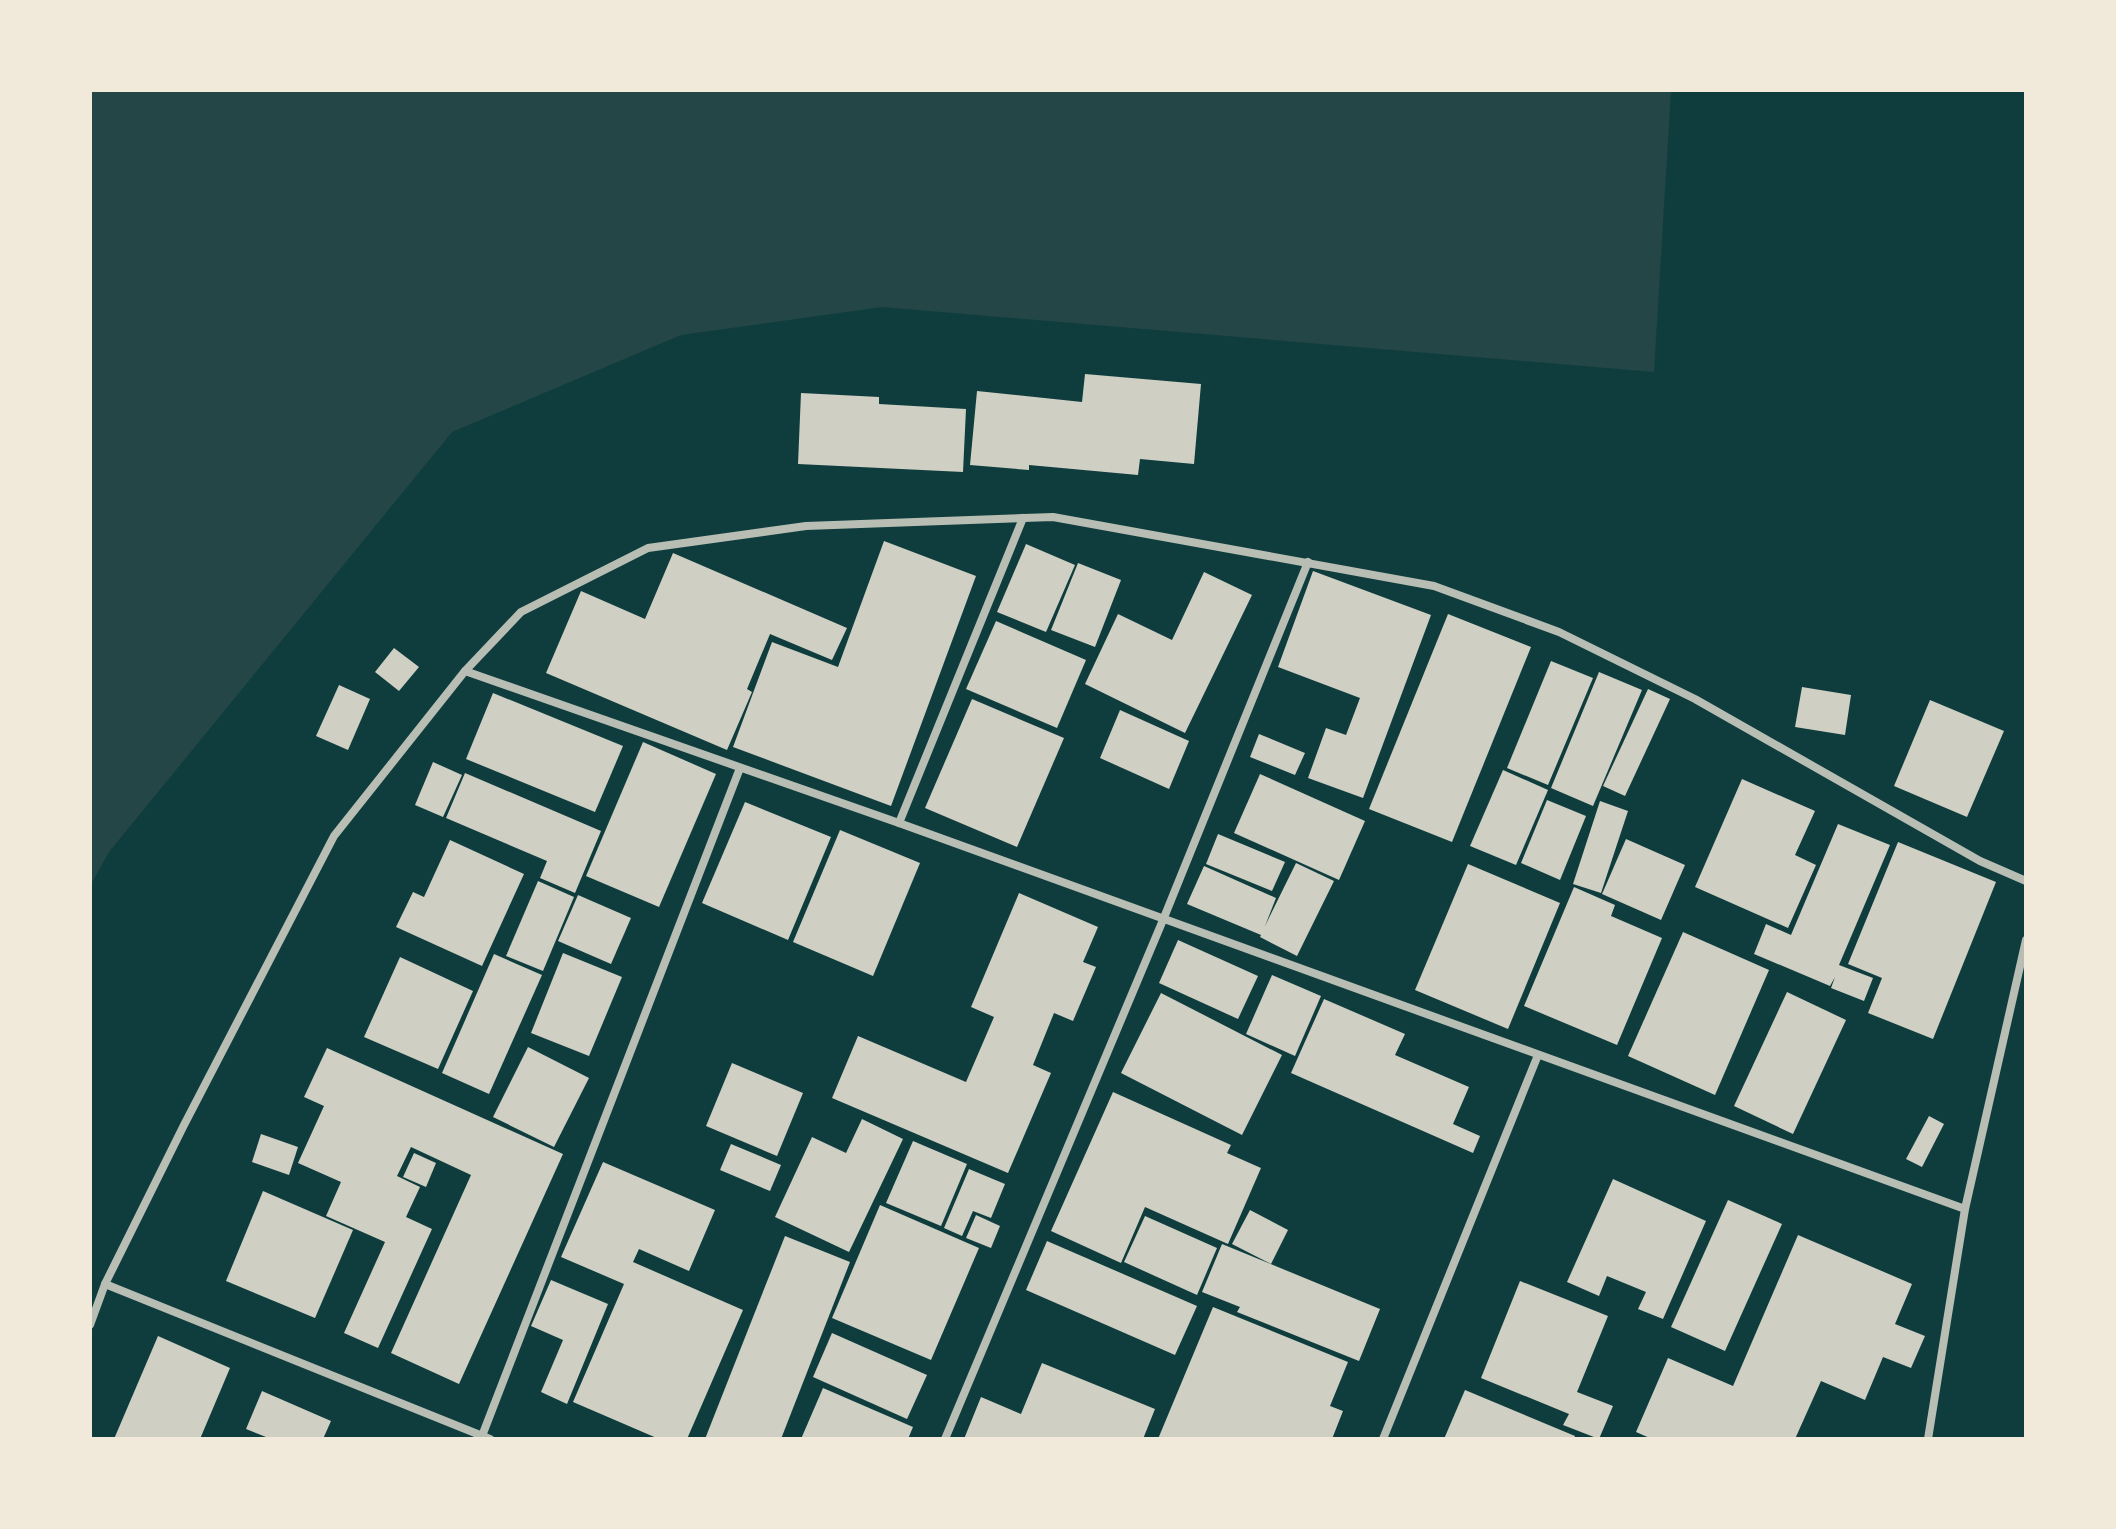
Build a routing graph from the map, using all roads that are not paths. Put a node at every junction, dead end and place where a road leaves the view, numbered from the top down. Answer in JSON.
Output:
{"nodes":[{"id":1,"x":1023,"y":518,"type":"junction"},
{"id":2,"x":1308,"y":562,"type":"junction"},
{"id":3,"x":465,"y":671,"type":"junction"},
{"id":4,"x":740,"y":768,"type":"junction"},
{"id":5,"x":899,"y":823,"type":"junction"},
{"id":6,"x":2026,"y":881,"type":"edge"},
{"id":7,"x":1163,"y":920,"type":"junction"},
{"id":8,"x":2026,"y":940,"type":"edge"},
{"id":9,"x":1538,"y":1055,"type":"junction"},
{"id":10,"x":1965,"y":1209,"type":"junction"},
{"id":11,"x":105,"y":1284,"type":"junction"},
{"id":12,"x":90,"y":1325,"type":"edge"},
{"id":13,"x":486,"y":1437,"type":"edge"},
{"id":14,"x":945,"y":1439,"type":"edge"},
{"id":15,"x":1383,"y":1439,"type":"edge"},
{"id":16,"x":1928,"y":1439,"type":"edge"}],
"edges":[{"from":1,"to":2,"type":"street"},
{"from":1,"to":3,"type":"street"},
{"from":1,"to":5,"type":"street"},
{"from":2,"to":6,"type":"street"},
{"from":2,"to":7,"type":"street"},
{"from":3,"to":4,"type":"street"},
{"from":3,"to":11,"type":"street"},
{"from":4,"to":5,"type":"street"},
{"from":4,"to":13,"type":"street"},
{"from":5,"to":7,"type":"street"},
{"from":7,"to":9,"type":"street"},
{"from":7,"to":14,"type":"street"},
{"from":8,"to":10,"type":"street"},
{"from":9,"to":10,"type":"street"},
{"from":9,"to":15,"type":"street"},
{"from":10,"to":16,"type":"street"},
{"from":11,"to":12,"type":"street"},
{"from":11,"to":13,"type":"street"}]}
